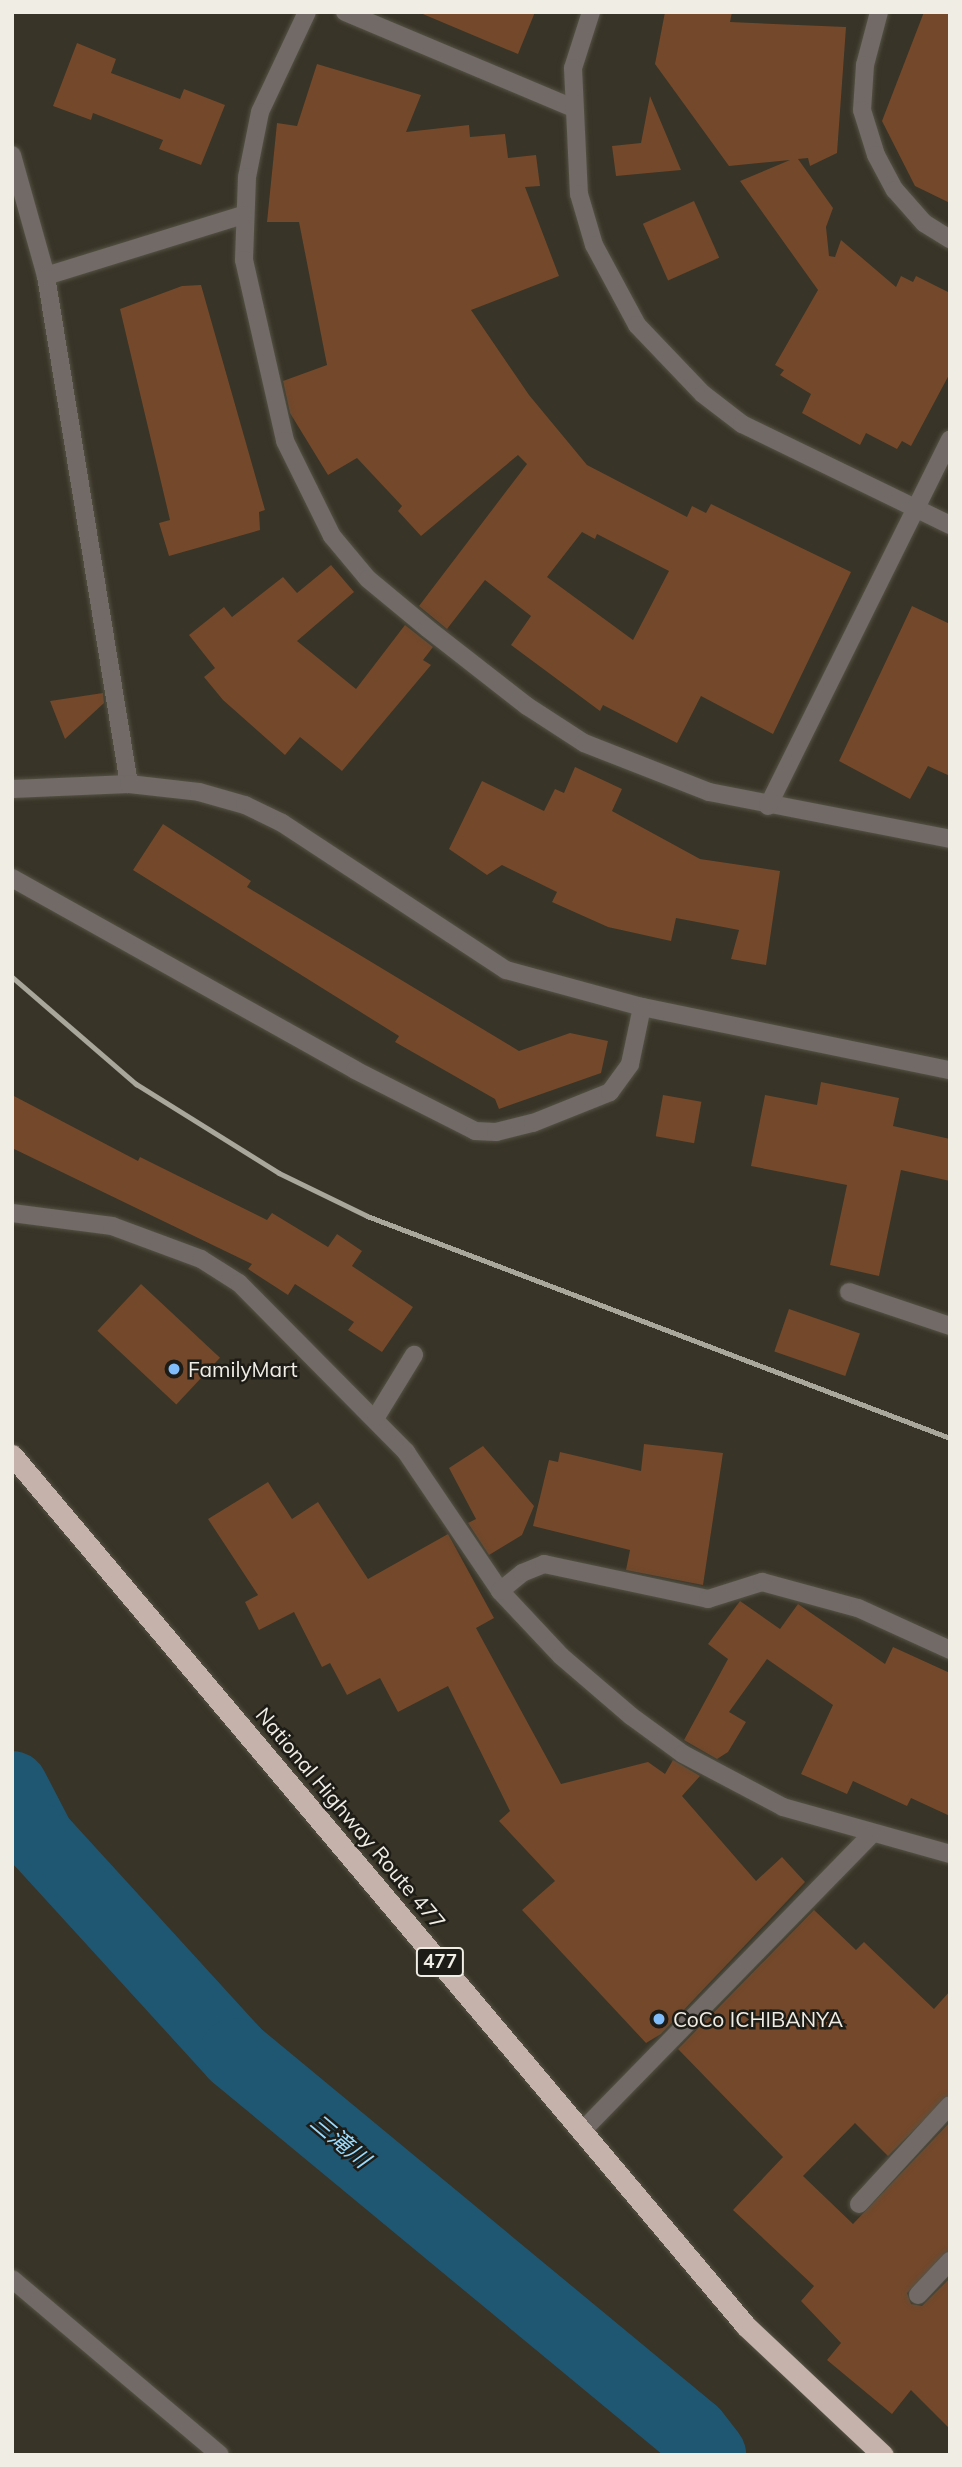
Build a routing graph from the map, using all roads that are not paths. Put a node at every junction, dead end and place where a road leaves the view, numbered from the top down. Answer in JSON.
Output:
{"nodes":[{"id":1,"x":307,"y":12,"type":"edge"},
{"id":2,"x":345,"y":12,"type":"edge"},
{"id":3,"x":591,"y":12,"type":"edge"},
{"id":4,"x":879,"y":12,"type":"edge"},
{"id":5,"x":571,"y":107,"type":"junction"},
{"id":6,"x":12,"y":156,"type":"edge"},
{"id":7,"x":243,"y":215,"type":"junction"},
{"id":8,"x":950,"y":239,"type":"edge"},
{"id":9,"x":46,"y":276,"type":"junction"},
{"id":10,"x":950,"y":440,"type":"edge"},
{"id":11,"x":916,"y":509,"type":"junction"},
{"id":12,"x":950,"y":525,"type":"edge"},
{"id":13,"x":130,"y":784,"type":"junction"},
{"id":14,"x":12,"y":789,"type":"edge"},
{"id":15,"x":768,"y":806,"type":"junction"},
{"id":16,"x":950,"y":839,"type":"edge"},
{"id":17,"x":12,"y":878,"type":"edge"},
{"id":18,"x":642,"y":1007,"type":"junction"},
{"id":19,"x":950,"y":1070,"type":"edge"},
{"id":20,"x":12,"y":1213,"type":"edge"},
{"id":21,"x":849,"y":1292,"type":"dead end"},
{"id":22,"x":950,"y":1326,"type":"edge"},
{"id":23,"x":414,"y":1355,"type":"dead end"},
{"id":24,"x":376,"y":1417,"type":"junction"},
{"id":25,"x":12,"y":1455,"type":"edge"},
{"id":26,"x":500,"y":1591,"type":"junction"},
{"id":27,"x":950,"y":1650,"type":"edge"},
{"id":28,"x":870,"y":1836,"type":"junction"},
{"id":29,"x":950,"y":1854,"type":"edge"},
{"id":30,"x":950,"y":2105,"type":"edge"},
{"id":31,"x":582,"y":2130,"type":"junction"},
{"id":32,"x":859,"y":2204,"type":"dead end"},
{"id":33,"x":950,"y":2261,"type":"edge"},
{"id":34,"x":12,"y":2279,"type":"edge"},
{"id":35,"x":918,"y":2295,"type":"dead end"},
{"id":36,"x":220,"y":2455,"type":"edge"},
{"id":37,"x":883,"y":2455,"type":"edge"}],
"edges":[{"from":1,"to":7,"type":"street"},
{"from":2,"to":5,"type":"street"},
{"from":3,"to":5,"type":"street"},
{"from":4,"to":8,"type":"street"},
{"from":5,"to":11,"type":"street"},
{"from":6,"to":9,"type":"street"},
{"from":7,"to":9,"type":"street"},
{"from":7,"to":15,"type":"street"},
{"from":9,"to":13,"type":"street"},
{"from":10,"to":11,"type":"street"},
{"from":11,"to":12,"type":"street"},
{"from":11,"to":15,"type":"street"},
{"from":13,"to":14,"type":"street"},
{"from":13,"to":18,"type":"street"},
{"from":15,"to":16,"type":"street"},
{"from":17,"to":18,"type":"street"},
{"from":18,"to":19,"type":"street"},
{"from":20,"to":24,"type":"street"},
{"from":21,"to":22,"type":"street"},
{"from":23,"to":24,"type":"street"},
{"from":24,"to":26,"type":"street"},
{"from":25,"to":31,"type":"highway","name":"National Highway Route 477","number":"477"},
{"from":26,"to":27,"type":"street"},
{"from":26,"to":28,"type":"street"},
{"from":28,"to":29,"type":"street"},
{"from":28,"to":31,"type":"street"},
{"from":30,"to":32,"type":"street"},
{"from":31,"to":37,"type":"highway","name":"National Highway Route 477","number":"477"},
{"from":33,"to":35,"type":"street"},
{"from":34,"to":36,"type":"street"}]}
